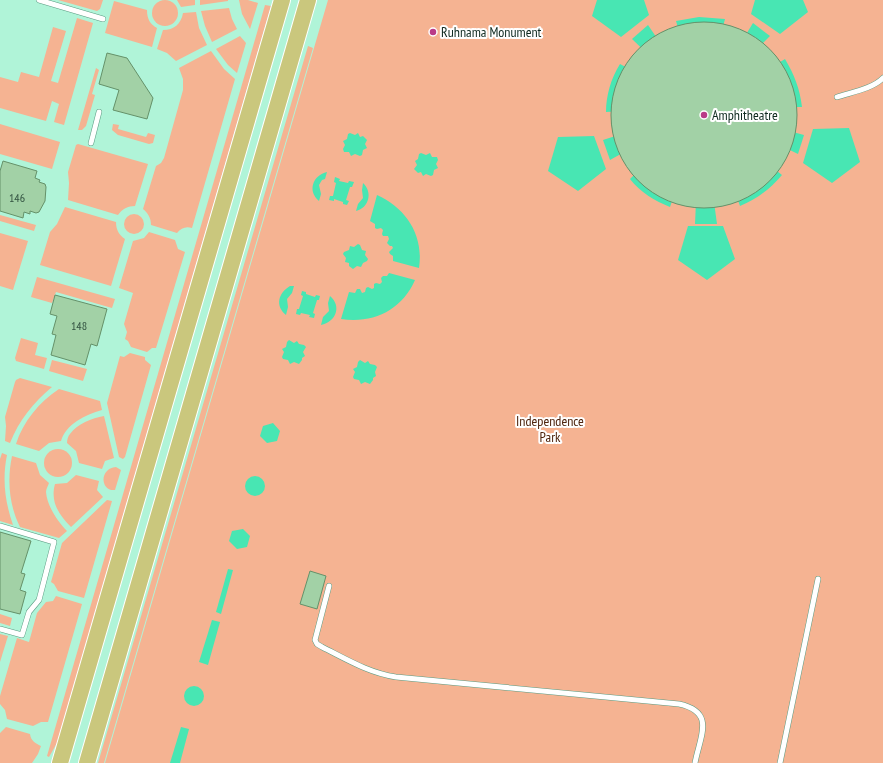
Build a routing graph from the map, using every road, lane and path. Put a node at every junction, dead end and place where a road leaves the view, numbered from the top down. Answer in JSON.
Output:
{"nodes":[{"id":1,"x":39,"y":0,"type":"edge"},
{"id":2,"x":282,"y":0,"type":"edge"},
{"id":3,"x":308,"y":0,"type":"edge"},
{"id":4,"x":103,"y":19,"type":"dead end"},
{"id":5,"x":883,"y":78,"type":"edge"},
{"id":6,"x":837,"y":97,"type":"dead end"},
{"id":7,"x":99,"y":112,"type":"dead end"},
{"id":8,"x":91,"y":143,"type":"dead end"},
{"id":9,"x":0,"y":526,"type":"edge"},
{"id":10,"x":818,"y":579,"type":"dead end"},
{"id":11,"x":329,"y":586,"type":"dead end"},
{"id":12,"x":0,"y":629,"type":"edge"},
{"id":13,"x":60,"y":763,"type":"edge"},
{"id":14,"x":87,"y":763,"type":"edge"},
{"id":15,"x":694,"y":763,"type":"edge"},
{"id":16,"x":780,"y":763,"type":"edge"}],
"edges":[{"from":1,"to":4,"type":"lane"},
{"from":2,"to":13,"type":"main road"},
{"from":3,"to":14,"type":"main road"},
{"from":5,"to":6,"type":"lane"},
{"from":7,"to":8,"type":"lane"},
{"from":9,"to":12,"type":"lane"},
{"from":10,"to":16,"type":"lane"},
{"from":11,"to":15,"type":"lane"}]}
